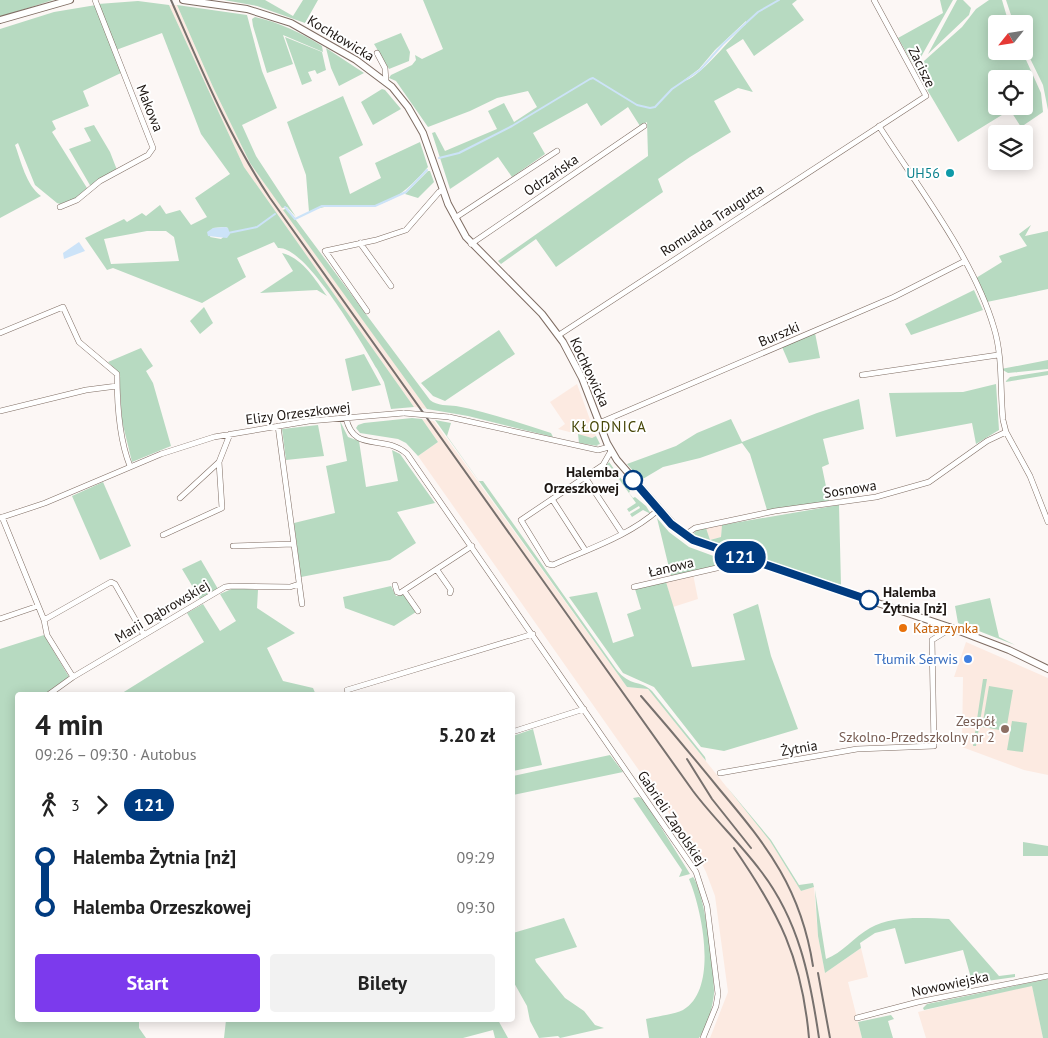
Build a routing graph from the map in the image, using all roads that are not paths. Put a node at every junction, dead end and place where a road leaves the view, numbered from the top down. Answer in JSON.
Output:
{"nodes":[{"id":1,"x":70,"y":0,"type":"edge"},
{"id":2,"x":95,"y":0,"type":"edge"},
{"id":3,"x":183,"y":0,"type":"edge"},
{"id":4,"x":874,"y":0,"type":"edge"},
{"id":5,"x":192,"y":1,"type":"edge"},
{"id":6,"x":204,"y":1,"type":"edge"},
{"id":7,"x":0,"y":20,"type":"edge"},
{"id":8,"x":377,"y":53,"type":"dead end"},
{"id":9,"x":386,"y":82,"type":"junction"},
{"id":10,"x":644,"y":126,"type":"dead end"},
{"id":11,"x":879,"y":126,"type":"junction"},
{"id":12,"x":557,"y":151,"type":"dead end"},
{"id":13,"x":443,"y":190,"type":"junction"},
{"id":14,"x":60,"y":207,"type":"dead end"},
{"id":15,"x":454,"y":218,"type":"junction"},
{"id":16,"x":360,"y":244,"type":"junction"},
{"id":17,"x":471,"y":244,"type":"junction"},
{"id":18,"x":965,"y":262,"type":"junction"},
{"id":19,"x":391,"y":286,"type":"dead end"},
{"id":20,"x":367,"y":311,"type":"dead end"},
{"id":21,"x":0,"y":333,"type":"edge"},
{"id":22,"x":558,"y":334,"type":"junction"},
{"id":23,"x":998,"y":355,"type":"junction"},
{"id":24,"x":862,"y":375,"type":"dead end"},
{"id":25,"x":117,"y":386,"type":"junction"},
{"id":26,"x":0,"y":411,"type":"edge"},
{"id":27,"x":346,"y":418,"type":"junction"},
{"id":28,"x":599,"y":424,"type":"junction"},
{"id":29,"x":278,"y":426,"type":"junction"},
{"id":30,"x":1006,"y":432,"type":"junction"},
{"id":31,"x":230,"y":434,"type":"junction"},
{"id":32,"x":610,"y":449,"type":"junction"},
{"id":33,"x":219,"y":462,"type":"junction"},
{"id":34,"x":130,"y":466,"type":"junction"},
{"id":35,"x":585,"y":477,"type":"junction"},
{"id":36,"x":180,"y":498,"type":"dead end"},
{"id":37,"x":552,"y":499,"type":"junction"},
{"id":38,"x":658,"y":510,"type":"junction"},
{"id":39,"x":1,"y":518,"type":"edge"},
{"id":40,"x":1048,"y":522,"type":"edge"},
{"id":41,"x":622,"y":533,"type":"junction"},
{"id":42,"x":163,"y":535,"type":"dead end"},
{"id":43,"x":685,"y":535,"type":"junction"},
{"id":44,"x":294,"y":544,"type":"junction"},
{"id":45,"x":233,"y":546,"type":"dead end"},
{"id":46,"x":472,"y":546,"type":"junction"},
{"id":47,"x":585,"y":550,"type":"junction"},
{"id":48,"x":738,"y":557,"type":"junction"},
{"id":49,"x":437,"y":570,"type":"junction"},
{"id":50,"x":299,"y":584,"type":"junction"},
{"id":51,"x":395,"y":585,"type":"dead end"},
{"id":52,"x":634,"y":588,"type":"dead end"},
{"id":53,"x":404,"y":591,"type":"junction"},
{"id":54,"x":450,"y":593,"type":"dead end"},
{"id":55,"x":302,"y":604,"type":"dead end"},
{"id":56,"x":38,"y":606,"type":"junction"},
{"id":57,"x":418,"y":611,"type":"dead end"},
{"id":58,"x":0,"y":619,"type":"edge"},
{"id":59,"x":44,"y":620,"type":"junction"},
{"id":60,"x":947,"y":626,"type":"junction"},
{"id":61,"x":533,"y":634,"type":"junction"},
{"id":62,"x":144,"y":635,"type":"junction"},
{"id":63,"x":1048,"y":669,"type":"edge"},
{"id":64,"x":73,"y":677,"type":"junction"},
{"id":65,"x":346,"y":690,"type":"dead end"},
{"id":66,"x":52,"y":692,"type":"edge"},
{"id":67,"x":584,"y":709,"type":"junction"},
{"id":68,"x":515,"y":731,"type":"edge"},
{"id":69,"x":720,"y":773,"type":"dead end"},
{"id":70,"x":1048,"y":976,"type":"edge"},
{"id":71,"x":857,"y":1018,"type":"dead end"},
{"id":72,"x":703,"y":1038,"type":"edge"}],
"edges":[{"from":1,"to":7,"type":"street"},
{"from":2,"to":14,"type":"street","name":"Makowa"},
{"from":3,"to":5,"type":"street","name":"Kochłowicka"},
{"from":4,"to":11,"type":"street","name":"Zacisze"},
{"from":5,"to":6,"type":"street","name":"Kochłowicka"},
{"from":6,"to":9,"type":"street","name":"Kochłowicka"},
{"from":8,"to":9,"type":"street"},
{"from":9,"to":13,"type":"street","name":"Kochłowicka"},
{"from":10,"to":17,"type":"street","name":"Odrzańska"},
{"from":11,"to":18,"type":"street"},
{"from":11,"to":22,"type":"street","name":"Romualda Traugutta"},
{"from":12,"to":15,"type":"street"},
{"from":13,"to":15,"type":"street","name":"Kochłowicka"},
{"from":13,"to":16,"type":"street"},
{"from":15,"to":17,"type":"street","name":"Kochłowicka"},
{"from":16,"to":19,"type":"street"},
{"from":16,"to":20,"type":"street"},
{"from":17,"to":22,"type":"street","name":"Kochłowicka"},
{"from":18,"to":23,"type":"street"},
{"from":18,"to":28,"type":"street","name":"Burszki"},
{"from":21,"to":25,"type":"street"},
{"from":22,"to":28,"type":"street","name":"Kochłowicka"},
{"from":23,"to":24,"type":"street"},
{"from":23,"to":30,"type":"street"},
{"from":25,"to":26,"type":"street"},
{"from":25,"to":34,"type":"street"},
{"from":27,"to":29,"type":"street","name":"Elizy Orzeszkowej"},
{"from":27,"to":32,"type":"street","name":"Elizy Orzeszkowej","bridge":true},
{"from":27,"to":46,"type":"street","name":"Gabrieli Zapolskiej"},
{"from":28,"to":32,"type":"street","name":"Kochłowicka"},
{"from":29,"to":31,"type":"street","name":"Elizy Orzeszkowej"},
{"from":29,"to":44,"type":"street"},
{"from":30,"to":40,"type":"street"},
{"from":30,"to":43,"type":"street","name":"Sosnowa"},
{"from":31,"to":33,"type":"street"},
{"from":31,"to":34,"type":"street","name":"Elizy Orzeszkowej"},
{"from":32,"to":35,"type":"street"},
{"from":32,"to":38,"type":"street","name":"Kochłowicka"},
{"from":33,"to":36,"type":"street"},
{"from":33,"to":42,"type":"street"},
{"from":34,"to":39,"type":"street","name":"Elizy Orzeszkowej"},
{"from":35,"to":37,"type":"street"},
{"from":35,"to":41,"type":"street"},
{"from":37,"to":47,"type":"street"},
{"from":37,"to":47,"type":"street"},
{"from":38,"to":41,"type":"street"},
{"from":38,"to":43,"type":"street","name":"Kochłowicka"},
{"from":39,"to":56,"type":"street"},
{"from":41,"to":47,"type":"street"},
{"from":43,"to":48,"type":"street","name":"Kochłowicka"},
{"from":44,"to":45,"type":"street"},
{"from":44,"to":50,"type":"street"},
{"from":46,"to":49,"type":"street"},
{"from":46,"to":61,"type":"street","name":"Gabrieli Zapolskiej"},
{"from":48,"to":52,"type":"street","name":"Łanowa"},
{"from":48,"to":60,"type":"street","name":"Kochłowicka"},
{"from":49,"to":53,"type":"street"},
{"from":49,"to":54,"type":"street"},
{"from":50,"to":55,"type":"street"},
{"from":50,"to":62,"type":"street","name":"Marii Dąbrowskiej"},
{"from":51,"to":53,"type":"street"},
{"from":53,"to":57,"type":"street"},
{"from":56,"to":58,"type":"street"},
{"from":56,"to":59,"type":"street"},
{"from":59,"to":62,"type":"street"},
{"from":59,"to":64,"type":"street"},
{"from":60,"to":63,"type":"street","name":"Kochłowicka"},
{"from":60,"to":69,"type":"street","name":"Żytnia"},
{"from":61,"to":65,"type":"street"},
{"from":61,"to":67,"type":"street","name":"Gabrieli Zapolskiej"},
{"from":62,"to":64,"type":"street","name":"Marii Dąbrowskiej"},
{"from":64,"to":66,"type":"street","name":"Marii Dąbrowskiej"},
{"from":67,"to":68,"type":"street"},
{"from":67,"to":72,"type":"street","name":"Gabrieli Zapolskiej"},
{"from":70,"to":71,"type":"street","name":"Nowowiejska"}]}
